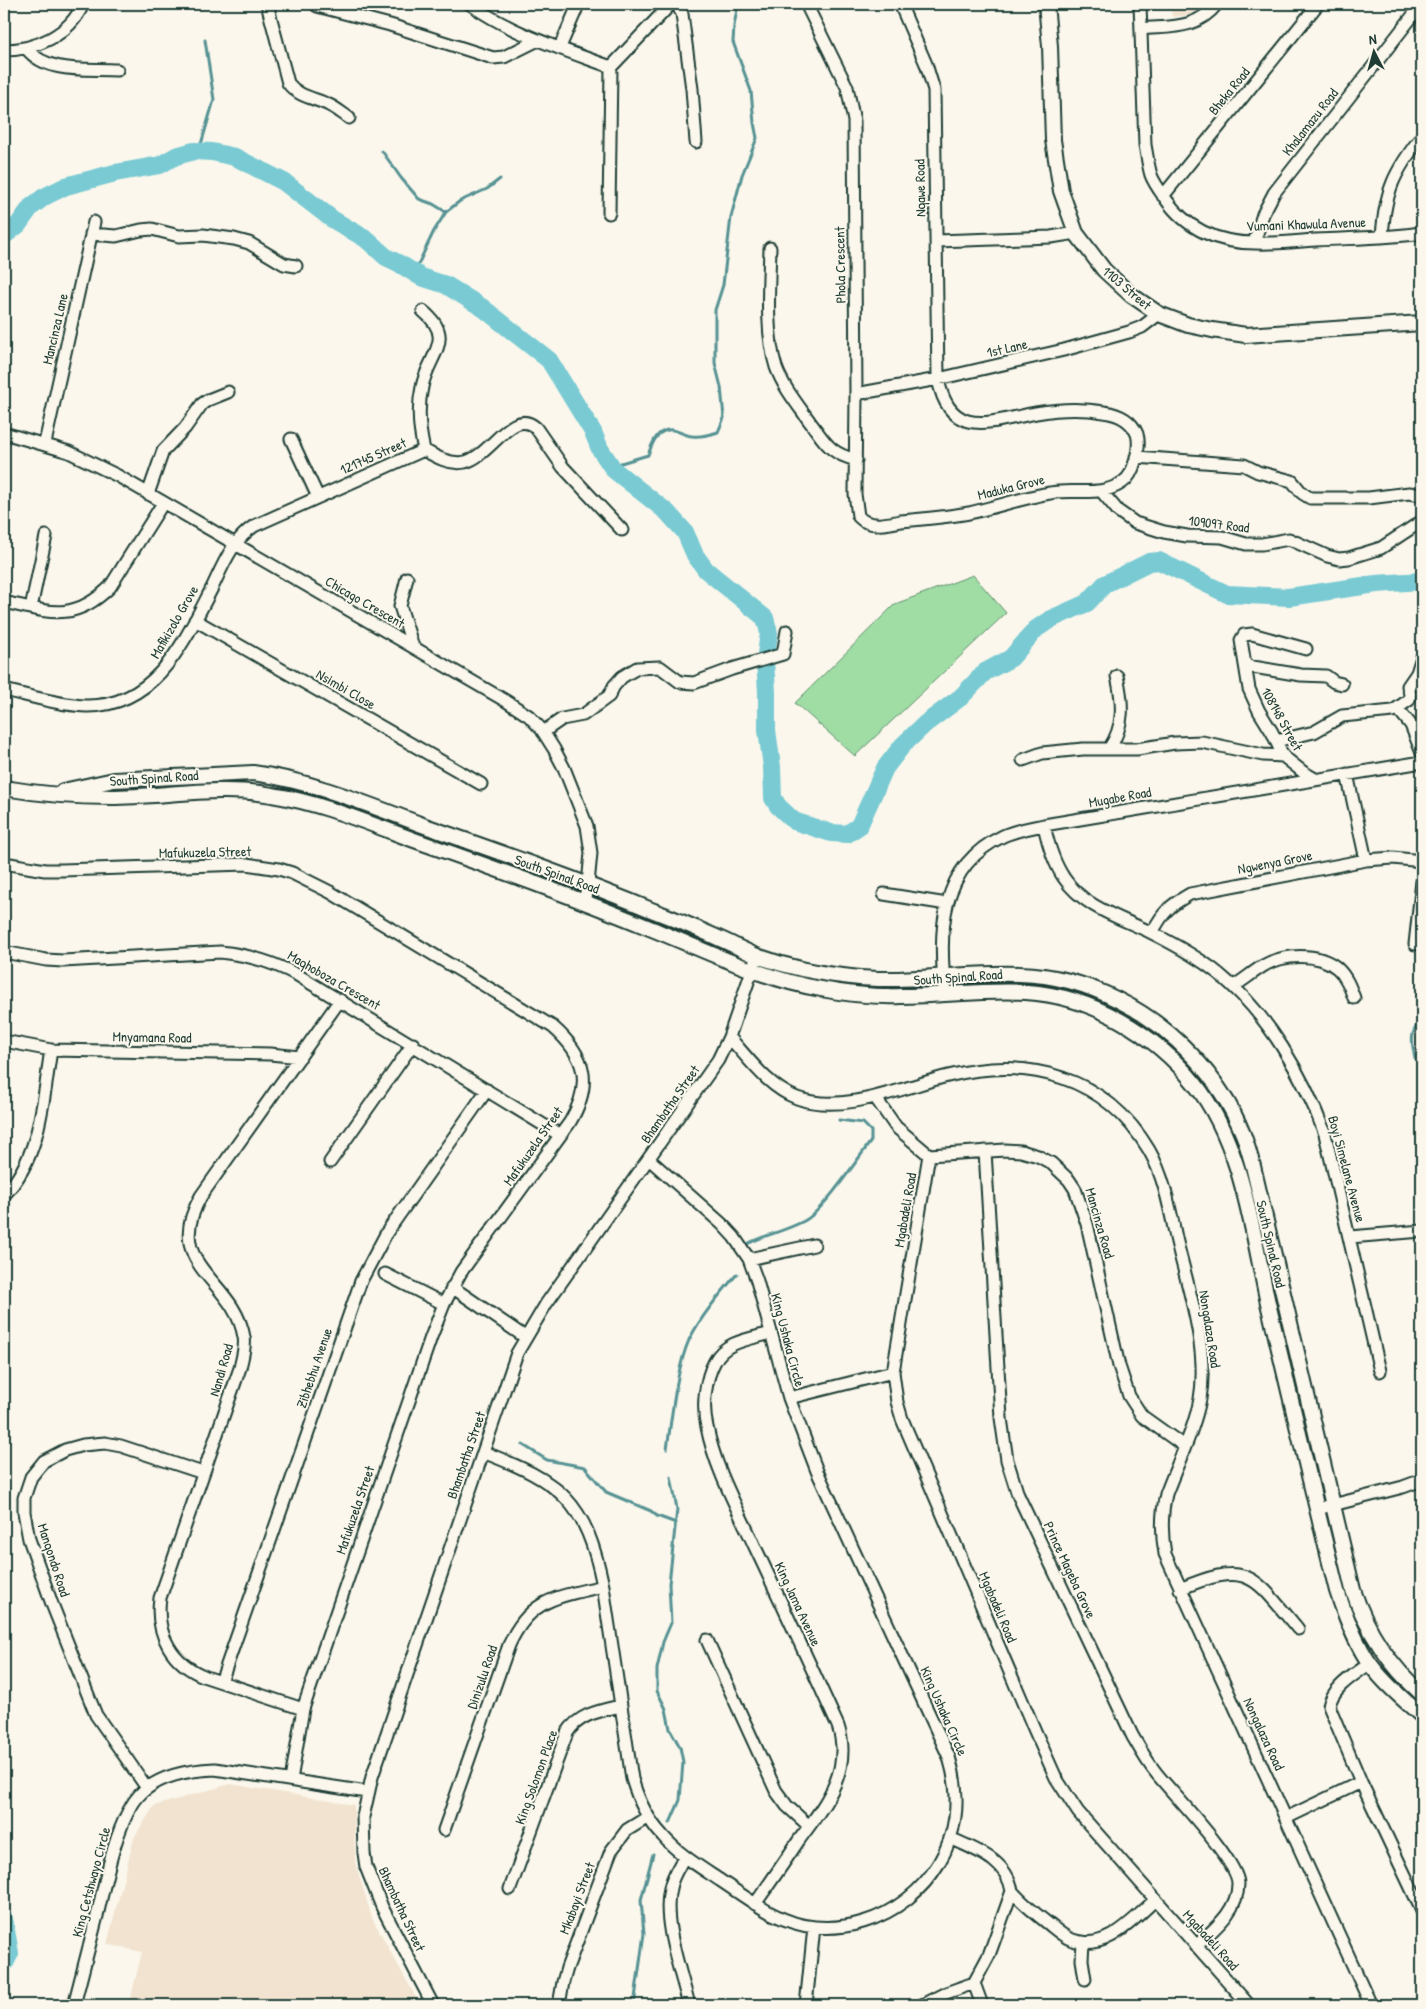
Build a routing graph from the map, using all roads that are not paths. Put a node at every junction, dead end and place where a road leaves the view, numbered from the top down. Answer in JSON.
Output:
{"nodes":[{"id":1,"x":83,"y":4,"type":"edge"},
{"id":2,"x":268,"y":4,"type":"edge"},
{"id":3,"x":470,"y":4,"type":"edge"},
{"id":4,"x":576,"y":4,"type":"edge"},
{"id":5,"x":671,"y":4,"type":"edge"},
{"id":6,"x":678,"y":4,"type":"edge"},
{"id":7,"x":806,"y":4,"type":"edge"},
{"id":8,"x":900,"y":4,"type":"edge"},
{"id":9,"x":1046,"y":4,"type":"edge"},
{"id":10,"x":1140,"y":4,"type":"edge"},
{"id":11,"x":1217,"y":4,"type":"edge"},
{"id":12,"x":1318,"y":4,"type":"edge"},
{"id":13,"x":1422,"y":4,"type":"edge"},
{"id":14,"x":317,"y":6,"type":"dead end"},
{"id":15,"x":1141,"y":29,"type":"junction"},
{"id":16,"x":538,"y":40,"type":"junction"},
{"id":17,"x":560,"y":48,"type":"junction"},
{"id":18,"x":27,"y":49,"type":"junction"},
{"id":19,"x":4,"y":50,"type":"edge"},
{"id":20,"x":610,"y":67,"type":"junction"},
{"id":21,"x":117,"y":70,"type":"dead end"},
{"id":22,"x":349,"y":118,"type":"dead end"},
{"id":23,"x":1422,"y":136,"type":"edge"},
{"id":24,"x":696,"y":142,"type":"dead end"},
{"id":25,"x":1163,"y":196,"type":"junction"},
{"id":26,"x":608,"y":213,"type":"dead end"},
{"id":27,"x":1422,"y":232,"type":"edge"},
{"id":28,"x":1076,"y":233,"type":"junction"},
{"id":29,"x":1382,"y":237,"type":"junction"},
{"id":30,"x":936,"y":241,"type":"junction"},
{"id":31,"x":1254,"y":244,"type":"junction"},
{"id":32,"x":770,"y":248,"type":"dead end"},
{"id":33,"x":296,"y":266,"type":"dead end"},
{"id":34,"x":423,"y":311,"type":"dead end"},
{"id":35,"x":1159,"y":314,"type":"junction"},
{"id":36,"x":1422,"y":324,"type":"edge"},
{"id":37,"x":938,"y":379,"type":"junction"},
{"id":38,"x":228,"y":392,"type":"dead end"},
{"id":39,"x":856,"y":394,"type":"junction"},
{"id":40,"x":4,"y":433,"type":"edge"},
{"id":41,"x":290,"y":439,"type":"dead end"},
{"id":42,"x":45,"y":443,"type":"junction"},
{"id":43,"x":424,"y":450,"type":"junction"},
{"id":44,"x":1136,"y":458,"type":"junction"},
{"id":45,"x":856,"y":460,"type":"junction"},
{"id":46,"x":1102,"y":492,"type":"junction"},
{"id":47,"x":148,"y":494,"type":"junction"},
{"id":48,"x":1422,"y":495,"type":"edge"},
{"id":49,"x":318,"y":497,"type":"junction"},
{"id":50,"x":163,"y":503,"type":"junction"},
{"id":51,"x":1422,"y":521,"type":"edge"},
{"id":52,"x":876,"y":524,"type":"joint"},
{"id":53,"x":622,"y":530,"type":"dead end"},
{"id":54,"x":46,"y":536,"type":"dead end"},
{"id":55,"x":234,"y":544,"type":"junction"},
{"id":56,"x":407,"y":578,"type":"dead end"},
{"id":57,"x":4,"y":602,"type":"edge"},
{"id":58,"x":30,"y":608,"type":"junction"},
{"id":59,"x":196,"y":620,"type":"junction"},
{"id":60,"x":787,"y":631,"type":"dead end"},
{"id":61,"x":413,"y":647,"type":"junction"},
{"id":62,"x":1306,"y":650,"type":"dead end"},
{"id":63,"x":1422,"y":657,"type":"edge"},
{"id":64,"x":1247,"y":666,"type":"junction"},
{"id":65,"x":1117,"y":676,"type":"dead end"},
{"id":66,"x":1342,"y":684,"type":"dead end"},
{"id":67,"x":4,"y":690,"type":"edge"},
{"id":68,"x":1398,"y":709,"type":"junction"},
{"id":69,"x":543,"y":732,"type":"junction"},
{"id":70,"x":1276,"y":741,"type":"junction"},
{"id":71,"x":1110,"y":749,"type":"junction"},
{"id":72,"x":1422,"y":753,"type":"edge"},
{"id":73,"x":1284,"y":756,"type":"junction"},
{"id":74,"x":1023,"y":760,"type":"dead end"},
{"id":75,"x":1422,"y":762,"type":"edge"},
{"id":76,"x":1347,"y":774,"type":"junction"},
{"id":77,"x":1315,"y":779,"type":"junction"},
{"id":78,"x":481,"y":784,"type":"dead end"},
{"id":79,"x":4,"y":788,"type":"edge"},
{"id":80,"x":48,"y":795,"type":"junction"},
{"id":81,"x":1044,"y":825,"type":"junction"},
{"id":82,"x":1366,"y":860,"type":"junction"},
{"id":83,"x":1422,"y":860,"type":"edge"},
{"id":84,"x":4,"y":863,"type":"edge"},
{"id":85,"x":1422,"y":881,"type":"edge"},
{"id":86,"x":588,"y":884,"type":"junction"},
{"id":87,"x":884,"y":894,"type":"dead end"},
{"id":88,"x":584,"y":901,"type":"junction"},
{"id":89,"x":947,"y":904,"type":"junction"},
{"id":90,"x":1152,"y":933,"type":"junction"},
{"id":91,"x":1415,"y":944,"type":"dead end"},
{"id":92,"x":4,"y":952,"type":"edge"},
{"id":93,"x":757,"y":956,"type":"junction"},
{"id":94,"x":752,"y":970,"type":"junction"},
{"id":95,"x":944,"y":978,"type":"junction"},
{"id":96,"x":1234,"y":986,"type":"junction"},
{"id":97,"x":945,"y":994,"type":"junction"},
{"id":98,"x":1354,"y":998,"type":"dead end"},
{"id":99,"x":340,"y":1000,"type":"junction"},
{"id":100,"x":729,"y":1037,"type":"junction"},
{"id":101,"x":4,"y":1041,"type":"edge"},
{"id":102,"x":413,"y":1044,"type":"junction"},
{"id":103,"x":51,"y":1050,"type":"junction"},
{"id":104,"x":300,"y":1057,"type":"junction"},
{"id":105,"x":487,"y":1090,"type":"junction"},
{"id":106,"x":875,"y":1097,"type":"junction"},
{"id":107,"x":560,"y":1135,"type":"junction"},
{"id":108,"x":986,"y":1151,"type":"junction"},
{"id":109,"x":929,"y":1154,"type":"junction"},
{"id":110,"x":650,"y":1160,"type":"junction"},
{"id":111,"x":330,"y":1162,"type":"dead end"},
{"id":112,"x":4,"y":1195,"type":"edge"},
{"id":113,"x":1422,"y":1231,"type":"edge"},
{"id":114,"x":1350,"y":1237,"type":"junction"},
{"id":115,"x":814,"y":1245,"type":"dead end"},
{"id":116,"x":749,"y":1259,"type":"junction"},
{"id":117,"x":385,"y":1274,"type":"dead end"},
{"id":118,"x":452,"y":1287,"type":"junction"},
{"id":119,"x":444,"y":1304,"type":"junction"},
{"id":120,"x":771,"y":1334,"type":"junction"},
{"id":121,"x":525,"y":1337,"type":"junction"},
{"id":122,"x":1380,"y":1371,"type":"dead end"},
{"id":123,"x":892,"y":1372,"type":"junction"},
{"id":124,"x":789,"y":1398,"type":"junction"},
{"id":125,"x":1184,"y":1446,"type":"junction"},
{"id":126,"x":483,"y":1452,"type":"junction"},
{"id":127,"x":203,"y":1472,"type":"junction"},
{"id":128,"x":1422,"y":1480,"type":"edge"},
{"id":129,"x":1332,"y":1505,"type":"junction"},
{"id":130,"x":1317,"y":1509,"type":"junction"},
{"id":131,"x":603,"y":1586,"type":"junction"},
{"id":132,"x":1180,"y":1589,"type":"junction"},
{"id":133,"x":1298,"y":1629,"type":"dead end"},
{"id":134,"x":707,"y":1640,"type":"dead end"},
{"id":135,"x":1370,"y":1663,"type":"junction"},
{"id":136,"x":221,"y":1682,"type":"junction"},
{"id":137,"x":1422,"y":1694,"type":"edge"},
{"id":138,"x":620,"y":1706,"type":"junction"},
{"id":139,"x":303,"y":1708,"type":"junction"},
{"id":140,"x":1422,"y":1716,"type":"edge"},
{"id":141,"x":291,"y":1780,"type":"junction"},
{"id":142,"x":1361,"y":1782,"type":"junction"},
{"id":143,"x":147,"y":1788,"type":"junction"},
{"id":144,"x":367,"y":1792,"type":"junction"},
{"id":145,"x":648,"y":1817,"type":"junction"},
{"id":146,"x":1286,"y":1818,"type":"junction"},
{"id":147,"x":810,"y":1826,"type":"junction"},
{"id":148,"x":444,"y":1830,"type":"dead end"},
{"id":149,"x":950,"y":1838,"type":"junction"},
{"id":150,"x":684,"y":1857,"type":"junction"},
{"id":151,"x":510,"y":1889,"type":"dead end"},
{"id":152,"x":1012,"y":1891,"type":"junction"},
{"id":153,"x":1154,"y":1900,"type":"junction"},
{"id":154,"x":755,"y":1904,"type":"junction"},
{"id":155,"x":1422,"y":1911,"type":"edge"},
{"id":156,"x":814,"y":1927,"type":"junction"},
{"id":157,"x":1083,"y":1942,"type":"junction"},
{"id":158,"x":1196,"y":1946,"type":"junction"},
{"id":159,"x":1085,"y":1979,"type":"dead end"},
{"id":160,"x":974,"y":1983,"type":"junction"},
{"id":161,"x":74,"y":2005,"type":"edge"},
{"id":162,"x":433,"y":2005,"type":"edge"},
{"id":163,"x":559,"y":2005,"type":"edge"},
{"id":164,"x":689,"y":2005,"type":"edge"},
{"id":165,"x":806,"y":2005,"type":"edge"},
{"id":166,"x":922,"y":2005,"type":"edge"},
{"id":167,"x":982,"y":2005,"type":"edge"},
{"id":168,"x":1249,"y":2005,"type":"edge"},
{"id":169,"x":1372,"y":2005,"type":"edge"}],
"edges":[{"from":1,"to":18,"type":"street"},
{"from":2,"to":22,"type":"street"},
{"from":3,"to":16,"type":"street"},
{"from":4,"to":17,"type":"street"},
{"from":5,"to":20,"type":"street"},
{"from":6,"to":24,"type":"street"},
{"from":7,"to":39,"type":"street","name":"Phola Crescent"},
{"from":8,"to":30,"type":"street","name":"Nqawe Road"},
{"from":9,"to":28,"type":"street","name":"1103 Street"},
{"from":10,"to":15,"type":"street","name":"Vumani Khawula Avenue"},
{"from":11,"to":15,"type":"street"},
{"from":12,"to":25,"type":"street","name":"Bheka Road"},
{"from":13,"to":31,"type":"street","name":"Khalamazu Road"},
{"from":14,"to":16,"type":"street"},
{"from":15,"to":25,"type":"street","name":"Vumani Khawula Avenue"},
{"from":16,"to":17,"type":"street"},
{"from":17,"to":20,"type":"street"},
{"from":18,"to":19,"type":"street"},
{"from":18,"to":21,"type":"street"},
{"from":20,"to":26,"type":"street"},
{"from":23,"to":29,"type":"street"},
{"from":25,"to":31,"type":"street","name":"Vumani Khawula Avenue"},
{"from":27,"to":29,"type":"street","name":"Vumani Khawula Avenue"},
{"from":28,"to":30,"type":"street"},
{"from":28,"to":35,"type":"street","name":"1103 Street"},
{"from":29,"to":31,"type":"street","name":"Vumani Khawula Avenue"},
{"from":30,"to":37,"type":"street","name":"Nqawe Road"},
{"from":32,"to":45,"type":"street"},
{"from":33,"to":42,"type":"street","name":"Mancinza Lane"},
{"from":34,"to":43,"type":"street"},
{"from":35,"to":36,"type":"street","name":"1103 Street"},
{"from":35,"to":37,"type":"street","name":"1st Lane"},
{"from":37,"to":39,"type":"street","name":"1st Lane"},
{"from":37,"to":44,"type":"street","name":"Maduka Grove"},
{"from":38,"to":47,"type":"street"},
{"from":39,"to":45,"type":"street","name":"Phola Crescent"},
{"from":40,"to":42,"type":"street","name":"Chicago Crescent"},
{"from":41,"to":49,"type":"street"},
{"from":42,"to":47,"type":"street","name":"Chicago Crescent"},
{"from":43,"to":49,"type":"street","name":"121745 Street"},
{"from":43,"to":53,"type":"street","name":"121745 Street"},
{"from":44,"to":46,"type":"street","name":"Maduka Grove"},
{"from":44,"to":48,"type":"street"},
{"from":45,"to":52,"type":"street","name":"Phola Crescent"},
{"from":46,"to":51,"type":"street","name":"109097 Road"},
{"from":46,"to":52,"type":"street","name":"Maduka Grove"},
{"from":47,"to":50,"type":"street","name":"Chicago Crescent"},
{"from":49,"to":55,"type":"street","name":"121745 Street"},
{"from":50,"to":55,"type":"street","name":"Chicago Crescent"},
{"from":50,"to":58,"type":"street"},
{"from":54,"to":58,"type":"street"},
{"from":55,"to":59,"type":"street","name":"Mafikizolo Grove"},
{"from":55,"to":61,"type":"street","name":"Chicago Crescent"},
{"from":56,"to":61,"type":"street"},
{"from":57,"to":58,"type":"street"},
{"from":59,"to":67,"type":"street","name":"Mafikizolo Grove"},
{"from":59,"to":78,"type":"street","name":"Nsimbi Close"},
{"from":60,"to":69,"type":"street"},
{"from":61,"to":69,"type":"street","name":"Chicago Crescent"},
{"from":62,"to":64,"type":"street","name":"108148 Street"},
{"from":63,"to":68,"type":"street"},
{"from":64,"to":66,"type":"street"},
{"from":64,"to":70,"type":"street","name":"108148 Street"},
{"from":65,"to":71,"type":"street"},
{"from":68,"to":70,"type":"street"},
{"from":68,"to":72,"type":"street"},
{"from":69,"to":86,"type":"street","name":"Chicago Crescent"},
{"from":70,"to":73,"type":"street","name":"108148 Street"},
{"from":71,"to":73,"type":"street"},
{"from":71,"to":74,"type":"street"},
{"from":73,"to":77,"type":"street","name":"108148 Street"},
{"from":75,"to":76,"type":"street","name":"Mugabe Road"},
{"from":76,"to":77,"type":"street","name":"Mugabe Road"},
{"from":76,"to":82,"type":"street"},
{"from":77,"to":81,"type":"street","name":"Mugabe Road"},
{"from":79,"to":80,"type":"street","name":"South Spinal Road"},
{"from":80,"to":86,"type":"street","name":"South Spinal Road"},
{"from":80,"to":88,"type":"street","name":"South Spinal Road"},
{"from":81,"to":89,"type":"street","name":"Mugabe Road"},
{"from":81,"to":90,"type":"street","name":"Boyi Simelane Avenue"},
{"from":82,"to":83,"type":"street","name":"Ngwenya Grove"},
{"from":82,"to":90,"type":"street","name":"Ngwenya Grove"},
{"from":84,"to":107,"type":"street","name":"Mafukuzela Street"},
{"from":85,"to":91,"type":"street"},
{"from":86,"to":88,"type":"street","name":"Chicago Crescent"},
{"from":86,"to":93,"type":"street","name":"South Spinal Road"},
{"from":87,"to":89,"type":"street"},
{"from":88,"to":94,"type":"street","name":"South Spinal Road"},
{"from":89,"to":95,"type":"street","name":"Mugabe Road"},
{"from":90,"to":96,"type":"street","name":"Boyi Simelane Avenue"},
{"from":92,"to":99,"type":"street","name":"Maqhoboza Crescent"},
{"from":93,"to":94,"type":"street","name":"Bhambatha Street"},
{"from":93,"to":95,"type":"street","name":"South Spinal Road"},
{"from":94,"to":97,"type":"street","name":"South Spinal Road"},
{"from":94,"to":100,"type":"street","name":"Bhambatha Street"},
{"from":95,"to":97,"type":"street","name":"Mugabe Road"},
{"from":95,"to":129,"type":"street","name":"South Spinal Road"},
{"from":96,"to":98,"type":"street"},
{"from":96,"to":114,"type":"street","name":"Boyi Simelane Avenue"},
{"from":97,"to":130,"type":"street","name":"South Spinal Road"},
{"from":99,"to":102,"type":"street","name":"Maqhoboza Crescent"},
{"from":99,"to":104,"type":"street","name":"Nandi Road"},
{"from":100,"to":106,"type":"street","name":"Nongalaza Road"},
{"from":100,"to":110,"type":"street","name":"Bhambatha Street"},
{"from":101,"to":103,"type":"street","name":"Mnyamana Road"},
{"from":102,"to":105,"type":"street","name":"Maqhoboza Crescent"},
{"from":102,"to":111,"type":"street"},
{"from":103,"to":104,"type":"street","name":"Mnyamana Road"},
{"from":103,"to":112,"type":"street"},
{"from":104,"to":127,"type":"street","name":"Nandi Road"},
{"from":105,"to":107,"type":"street","name":"Maqhoboza Crescent"},
{"from":105,"to":136,"type":"street","name":"Zibhebhu Avenue"},
{"from":106,"to":109,"type":"street"},
{"from":106,"to":125,"type":"street","name":"Nongalaza Road"},
{"from":107,"to":118,"type":"street","name":"Mafukuzela Street"},
{"from":108,"to":109,"type":"street","name":"Mancinza Road"},
{"from":108,"to":125,"type":"street","name":"Mancinza Road"},
{"from":108,"to":158,"type":"street","name":"Prince Mageba Grove"},
{"from":109,"to":123,"type":"street","name":"Mgabadeli Road"},
{"from":110,"to":116,"type":"street","name":"King Ushaka Circle"},
{"from":110,"to":121,"type":"street","name":"Bhambatha Street"},
{"from":113,"to":114,"type":"street"},
{"from":114,"to":122,"type":"street","name":"Boyi Simelane Avenue"},
{"from":115,"to":116,"type":"street"},
{"from":116,"to":120,"type":"street","name":"King Ushaka Circle"},
{"from":117,"to":119,"type":"street"},
{"from":118,"to":119,"type":"street","name":"Mafukuzela Street"},
{"from":118,"to":121,"type":"street"},
{"from":119,"to":139,"type":"street","name":"Mafukuzela Street"},
{"from":120,"to":124,"type":"street","name":"King Ushaka Circle"},
{"from":120,"to":147,"type":"street","name":"King Jama Avenue"},
{"from":121,"to":126,"type":"street","name":"Bhambatha Street"},
{"from":123,"to":124,"type":"street"},
{"from":123,"to":153,"type":"street","name":"Mgabadeli Road"},
{"from":124,"to":149,"type":"street","name":"King Ushaka Circle"},
{"from":125,"to":132,"type":"street","name":"Nongalaza Road"},
{"from":126,"to":131,"type":"street","name":"King Ushaka Circle"},
{"from":126,"to":144,"type":"street","name":"Bhambatha Street"},
{"from":127,"to":136,"type":"street","name":"Nandi Road"},
{"from":127,"to":143,"type":"street","name":"Manqondo Road"},
{"from":128,"to":129,"type":"street"},
{"from":129,"to":130,"type":"street"},
{"from":129,"to":137,"type":"street","name":"South Spinal Road"},
{"from":130,"to":135,"type":"street","name":"South Spinal Road"},
{"from":131,"to":138,"type":"street","name":"King Ushaka Circle"},
{"from":131,"to":148,"type":"street","name":"Dinizulu Road"},
{"from":132,"to":133,"type":"street"},
{"from":132,"to":146,"type":"street","name":"Nongalaza Road"},
{"from":134,"to":147,"type":"street"},
{"from":135,"to":140,"type":"street","name":"South Spinal Road"},
{"from":135,"to":142,"type":"street"},
{"from":136,"to":139,"type":"street","name":"Nandi Road"},
{"from":138,"to":145,"type":"street","name":"King Ushaka Circle"},
{"from":138,"to":151,"type":"street","name":"King Solomon Place"},
{"from":139,"to":141,"type":"street","name":"Mafukuzela Street"},
{"from":141,"to":143,"type":"street","name":"King Cetshwayo Circle"},
{"from":141,"to":144,"type":"street","name":"King Cetshwayo Circle"},
{"from":142,"to":146,"type":"street"},
{"from":142,"to":155,"type":"street"},
{"from":143,"to":161,"type":"street","name":"King Cetshwayo Circle"},
{"from":144,"to":162,"type":"street","name":"Bhambatha Street"},
{"from":145,"to":150,"type":"street","name":"King Ushaka Circle"},
{"from":145,"to":163,"type":"street","name":"Mkabayi Street"},
{"from":146,"to":169,"type":"street","name":"Nongalaza Road"},
{"from":147,"to":154,"type":"street","name":"King Jama Avenue"},
{"from":149,"to":152,"type":"street"},
{"from":149,"to":156,"type":"street","name":"King Ushaka Circle"},
{"from":150,"to":154,"type":"street","name":"King Ushaka Circle"},
{"from":150,"to":164,"type":"street"},
{"from":152,"to":157,"type":"street"},
{"from":152,"to":160,"type":"street"},
{"from":153,"to":157,"type":"street"},
{"from":153,"to":158,"type":"street","name":"Mgabadeli Road"},
{"from":154,"to":156,"type":"street","name":"King Ushaka Circle"},
{"from":156,"to":165,"type":"street"},
{"from":157,"to":159,"type":"street"},
{"from":158,"to":168,"type":"street","name":"Mgabadeli Road"},
{"from":160,"to":166,"type":"street"},
{"from":160,"to":167,"type":"street"}]}
